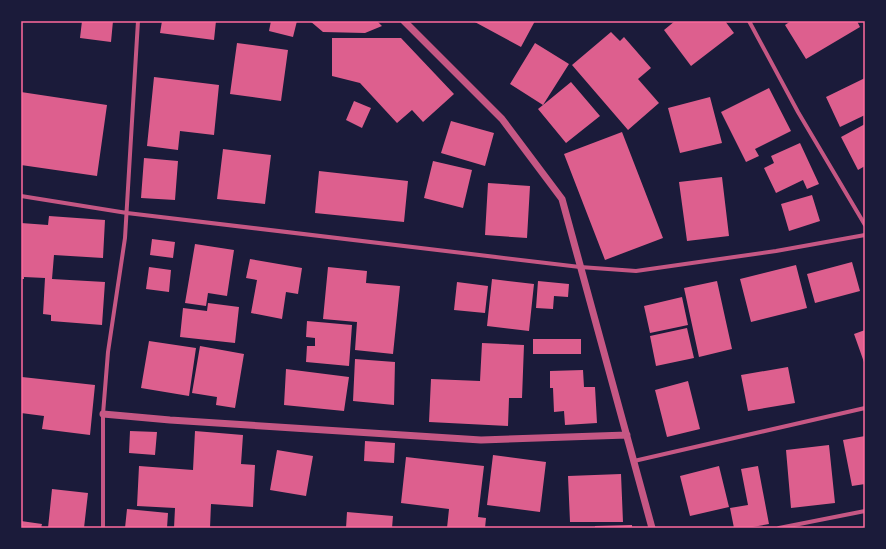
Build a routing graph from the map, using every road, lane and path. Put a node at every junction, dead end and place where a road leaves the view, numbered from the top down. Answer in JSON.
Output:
{"nodes":[{"id":1,"x":138,"y":21,"type":"edge"},
{"id":2,"x":404,"y":21,"type":"edge"},
{"id":3,"x":749,"y":21,"type":"edge"},
{"id":4,"x":21,"y":196,"type":"edge"},
{"id":5,"x":127,"y":213,"type":"junction"},
{"id":6,"x":865,"y":225,"type":"edge"},
{"id":7,"x":865,"y":235,"type":"edge"},
{"id":8,"x":580,"y":267,"type":"junction"},
{"id":9,"x":865,"y":408,"type":"edge"},
{"id":10,"x":103,"y":414,"type":"junction"},
{"id":11,"x":627,"y":435,"type":"junction"},
{"id":12,"x":634,"y":461,"type":"junction"},
{"id":13,"x":865,"y":511,"type":"edge"},
{"id":14,"x":103,"y":528,"type":"edge"},
{"id":15,"x":652,"y":528,"type":"edge"},
{"id":16,"x":779,"y":528,"type":"edge"}],
"edges":[{"from":1,"to":5,"type":"street"},
{"from":2,"to":8,"type":"street"},
{"from":3,"to":6,"type":"street"},
{"from":4,"to":5,"type":"street"},
{"from":5,"to":8,"type":"street"},
{"from":5,"to":10,"type":"street"},
{"from":7,"to":8,"type":"street"},
{"from":8,"to":11,"type":"street"},
{"from":9,"to":12,"type":"street"},
{"from":10,"to":11,"type":"street"},
{"from":10,"to":14,"type":"street"},
{"from":11,"to":12,"type":"street"},
{"from":12,"to":15,"type":"street"},
{"from":13,"to":16,"type":"street"}]}
